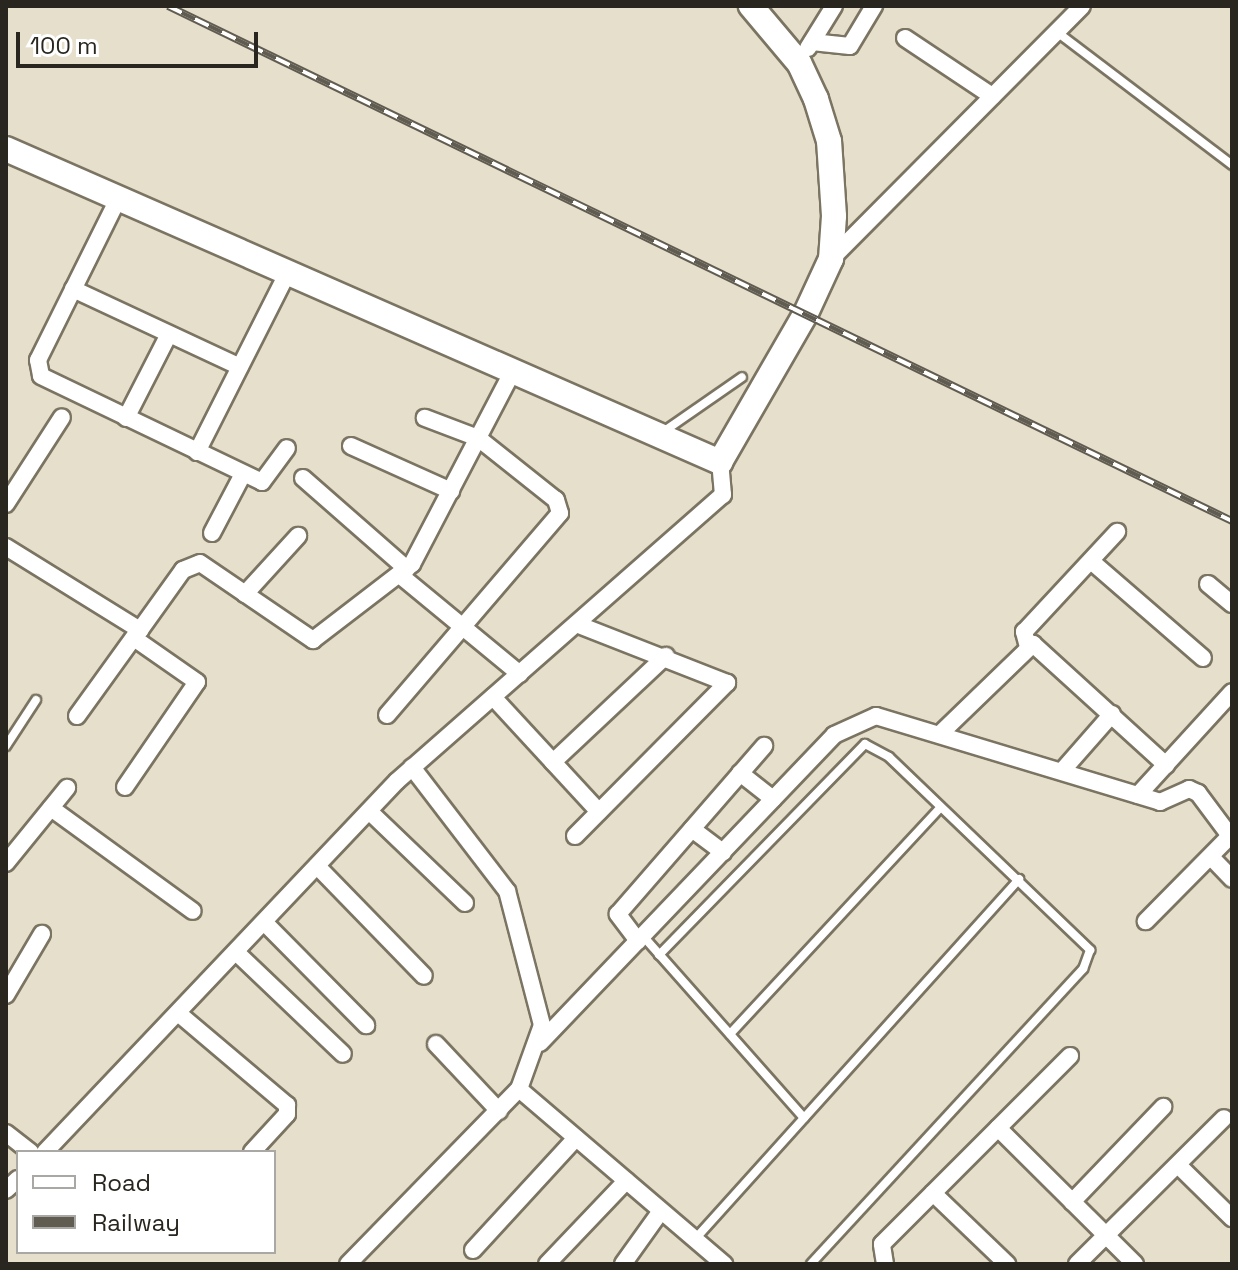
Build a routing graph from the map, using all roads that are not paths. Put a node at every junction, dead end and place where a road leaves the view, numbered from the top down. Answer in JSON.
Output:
{"nodes":[{"id":1,"x":751,"y":6,"type":"edge"},
{"id":2,"x":834,"y":6,"type":"edge"},
{"id":3,"x":874,"y":6,"type":"edge"},
{"id":4,"x":1082,"y":6,"type":"edge"},
{"id":5,"x":1056,"y":32,"type":"junction"},
{"id":6,"x":905,"y":38,"type":"dead end"},
{"id":7,"x":805,"y":53,"type":"junction"},
{"id":8,"x":992,"y":96,"type":"junction"},
{"id":9,"x":6,"y":149,"type":"edge"},
{"id":10,"x":1232,"y":165,"type":"edge"},
{"id":11,"x":118,"y":199,"type":"junction"},
{"id":12,"x":831,"y":259,"type":"junction"},
{"id":13,"x":287,"y":274,"type":"junction"},
{"id":14,"x":73,"y":289,"type":"junction"},
{"id":15,"x":169,"y":334,"type":"junction"},
{"id":16,"x":240,"y":367,"type":"junction"},
{"id":17,"x":512,"y":373,"type":"junction"},
{"id":18,"x":742,"y":377,"type":"dead end"},
{"id":19,"x":62,"y":417,"type":"dead end"},
{"id":20,"x":126,"y":418,"type":"junction"},
{"id":21,"x":425,"y":418,"type":"dead end"},
{"id":22,"x":478,"y":438,"type":"junction"},
{"id":23,"x":656,"y":438,"type":"junction"},
{"id":24,"x":351,"y":446,"type":"dead end"},
{"id":25,"x":287,"y":448,"type":"dead end"},
{"id":26,"x":197,"y":452,"type":"junction"},
{"id":27,"x":720,"y":462,"type":"junction"},
{"id":28,"x":243,"y":474,"type":"junction"},
{"id":29,"x":303,"y":478,"type":"dead end"},
{"id":30,"x":451,"y":491,"type":"junction"},
{"id":31,"x":6,"y":504,"type":"edge"},
{"id":32,"x":1117,"y":532,"type":"dead end"},
{"id":33,"x":212,"y":533,"type":"dead end"},
{"id":34,"x":298,"y":536,"type":"dead end"},
{"id":35,"x":6,"y":547,"type":"edge"},
{"id":36,"x":1091,"y":561,"type":"junction"},
{"id":37,"x":404,"y":573,"type":"junction"},
{"id":38,"x":1208,"y":584,"type":"dead end"},
{"id":39,"x":245,"y":594,"type":"junction"},
{"id":40,"x":1232,"y":604,"type":"edge"},
{"id":41,"x":579,"y":625,"type":"junction"},
{"id":42,"x":467,"y":627,"type":"junction"},
{"id":43,"x":137,"y":634,"type":"junction"},
{"id":44,"x":1028,"y":647,"type":"junction"},
{"id":45,"x":666,"y":656,"type":"junction"},
{"id":46,"x":1203,"y":658,"type":"dead end"},
{"id":47,"x":520,"y":674,"type":"junction"},
{"id":48,"x":1231,"y":696,"type":"edge"},
{"id":49,"x":493,"y":697,"type":"junction"},
{"id":50,"x":36,"y":700,"type":"dead end"},
{"id":51,"x":1112,"y":714,"type":"junction"},
{"id":52,"x":387,"y":715,"type":"dead end"},
{"id":53,"x":77,"y":716,"type":"dead end"},
{"id":54,"x":942,"y":732,"type":"junction"},
{"id":55,"x":6,"y":746,"type":"edge"},
{"id":56,"x":764,"y":746,"type":"dead end"},
{"id":57,"x":553,"y":762,"type":"junction"},
{"id":58,"x":1166,"y":765,"type":"junction"},
{"id":59,"x":412,"y":767,"type":"junction"},
{"id":60,"x":1062,"y":771,"type":"junction"},
{"id":61,"x":740,"y":773,"type":"junction"},
{"id":62,"x":125,"y":787,"type":"dead end"},
{"id":63,"x":67,"y":788,"type":"dead end"},
{"id":64,"x":1138,"y":795,"type":"junction"},
{"id":65,"x":773,"y":799,"type":"junction"},
{"id":66,"x":51,"y":808,"type":"junction"},
{"id":67,"x":940,"y":808,"type":"junction"},
{"id":68,"x":369,"y":811,"type":"junction"},
{"id":69,"x":599,"y":812,"type":"junction"},
{"id":70,"x":692,"y":829,"type":"junction"},
{"id":71,"x":575,"y":836,"type":"dead end"},
{"id":72,"x":723,"y":852,"type":"junction"},
{"id":73,"x":1211,"y":857,"type":"junction"},
{"id":74,"x":6,"y":863,"type":"edge"},
{"id":75,"x":317,"y":866,"type":"junction"},
{"id":76,"x":1019,"y":879,"type":"junction"},
{"id":77,"x":1232,"y":879,"type":"edge"},
{"id":78,"x":465,"y":903,"type":"dead end"},
{"id":79,"x":193,"y":911,"type":"dead end"},
{"id":80,"x":1146,"y":921,"type":"dead end"},
{"id":81,"x":265,"y":923,"type":"junction"},
{"id":82,"x":42,"y":934,"type":"dead end"},
{"id":83,"x":641,"y":938,"type":"junction"},
{"id":84,"x":237,"y":953,"type":"junction"},
{"id":85,"x":659,"y":955,"type":"junction"},
{"id":86,"x":424,"y":976,"type":"dead end"},
{"id":87,"x":6,"y":995,"type":"edge"},
{"id":88,"x":178,"y":1013,"type":"junction"},
{"id":89,"x":366,"y":1025,"type":"dead end"},
{"id":90,"x":730,"y":1034,"type":"junction"},
{"id":91,"x":540,"y":1043,"type":"junction"},
{"id":92,"x":436,"y":1044,"type":"dead end"},
{"id":93,"x":343,"y":1054,"type":"dead end"},
{"id":94,"x":1070,"y":1056,"type":"dead end"},
{"id":95,"x":519,"y":1089,"type":"junction"},
{"id":96,"x":1163,"y":1107,"type":"dead end"},
{"id":97,"x":499,"y":1111,"type":"junction"},
{"id":98,"x":804,"y":1118,"type":"junction"},
{"id":99,"x":1224,"y":1118,"type":"dead end"},
{"id":100,"x":998,"y":1128,"type":"junction"},
{"id":101,"x":6,"y":1133,"type":"edge"},
{"id":102,"x":576,"y":1138,"type":"junction"},
{"id":103,"x":27,"y":1150,"type":"edge"},
{"id":104,"x":47,"y":1150,"type":"edge"},
{"id":105,"x":254,"y":1150,"type":"edge"},
{"id":106,"x":1178,"y":1165,"type":"junction"},
{"id":107,"x":626,"y":1181,"type":"junction"},
{"id":108,"x":933,"y":1193,"type":"junction"},
{"id":109,"x":1072,"y":1202,"type":"junction"},
{"id":110,"x":661,"y":1211,"type":"junction"},
{"id":111,"x":1232,"y":1218,"type":"edge"},
{"id":112,"x":1106,"y":1236,"type":"junction"},
{"id":113,"x":696,"y":1238,"type":"junction"},
{"id":114,"x":473,"y":1250,"type":"dead end"},
{"id":115,"x":348,"y":1264,"type":"edge"},
{"id":116,"x":547,"y":1264,"type":"edge"},
{"id":117,"x":623,"y":1264,"type":"edge"},
{"id":118,"x":724,"y":1264,"type":"edge"},
{"id":119,"x":811,"y":1264,"type":"edge"},
{"id":120,"x":885,"y":1264,"type":"edge"},
{"id":121,"x":1007,"y":1264,"type":"edge"},
{"id":122,"x":1077,"y":1264,"type":"edge"},
{"id":123,"x":1135,"y":1264,"type":"edge"}],
"edges":[{"from":1,"to":7,"type":"main road"},
{"from":2,"to":7,"type":"street"},
{"from":3,"to":7,"type":"street"},
{"from":4,"to":5,"type":"street"},
{"from":5,"to":8,"type":"street"},
{"from":5,"to":10,"type":"lane"},
{"from":6,"to":8,"type":"street"},
{"from":7,"to":12,"type":"main road"},
{"from":8,"to":12,"type":"street"},
{"from":9,"to":11,"type":"main road"},
{"from":11,"to":13,"type":"main road"},
{"from":11,"to":14,"type":"street"},
{"from":12,"to":27,"type":"main road"},
{"from":13,"to":16,"type":"street"},
{"from":13,"to":17,"type":"main road"},
{"from":14,"to":15,"type":"street"},
{"from":14,"to":20,"type":"street"},
{"from":15,"to":16,"type":"street"},
{"from":15,"to":20,"type":"street"},
{"from":16,"to":26,"type":"street"},
{"from":17,"to":22,"type":"street"},
{"from":17,"to":23,"type":"main road"},
{"from":18,"to":23,"type":"lane"},
{"from":19,"to":31,"type":"street"},
{"from":20,"to":26,"type":"street"},
{"from":21,"to":22,"type":"street"},
{"from":22,"to":30,"type":"street"},
{"from":22,"to":42,"type":"street"},
{"from":23,"to":27,"type":"main road"},
{"from":24,"to":30,"type":"street"},
{"from":25,"to":28,"type":"street"},
{"from":26,"to":28,"type":"street"},
{"from":27,"to":41,"type":"street"},
{"from":28,"to":33,"type":"street"},
{"from":29,"to":37,"type":"street"},
{"from":30,"to":37,"type":"street"},
{"from":32,"to":36,"type":"street"},
{"from":34,"to":39,"type":"street"},
{"from":35,"to":43,"type":"street"},
{"from":36,"to":44,"type":"street"},
{"from":36,"to":46,"type":"street"},
{"from":37,"to":39,"type":"street"},
{"from":37,"to":42,"type":"street"},
{"from":38,"to":40,"type":"street"},
{"from":39,"to":43,"type":"street"},
{"from":41,"to":45,"type":"street"},
{"from":41,"to":47,"type":"street"},
{"from":42,"to":47,"type":"street"},
{"from":42,"to":52,"type":"street"},
{"from":43,"to":53,"type":"street"},
{"from":43,"to":62,"type":"street"},
{"from":44,"to":51,"type":"street"},
{"from":44,"to":54,"type":"street"},
{"from":45,"to":57,"type":"street"},
{"from":45,"to":69,"type":"street"},
{"from":47,"to":49,"type":"street"},
{"from":48,"to":58,"type":"street"},
{"from":49,"to":57,"type":"street"},
{"from":49,"to":59,"type":"street"},
{"from":50,"to":55,"type":"lane"},
{"from":51,"to":58,"type":"street"},
{"from":51,"to":60,"type":"street"},
{"from":54,"to":60,"type":"street"},
{"from":54,"to":65,"type":"street"},
{"from":56,"to":61,"type":"street"},
{"from":57,"to":69,"type":"street"},
{"from":58,"to":64,"type":"street"},
{"from":59,"to":68,"type":"street"},
{"from":59,"to":91,"type":"street"},
{"from":60,"to":64,"type":"street"},
{"from":61,"to":65,"type":"street"},
{"from":61,"to":70,"type":"street"},
{"from":63,"to":66,"type":"street"},
{"from":64,"to":73,"type":"street"},
{"from":65,"to":72,"type":"street"},
{"from":66,"to":74,"type":"street"},
{"from":66,"to":79,"type":"street"},
{"from":67,"to":76,"type":"lane"},
{"from":67,"to":85,"type":"lane"},
{"from":67,"to":90,"type":"lane"},
{"from":68,"to":75,"type":"street"},
{"from":68,"to":78,"type":"street"},
{"from":69,"to":71,"type":"street"},
{"from":70,"to":72,"type":"street"},
{"from":70,"to":83,"type":"street"},
{"from":72,"to":83,"type":"street"},
{"from":73,"to":77,"type":"street"},
{"from":73,"to":80,"type":"street"},
{"from":75,"to":81,"type":"street"},
{"from":75,"to":86,"type":"street"},
{"from":76,"to":98,"type":"lane"},
{"from":76,"to":119,"type":"lane"},
{"from":81,"to":84,"type":"street"},
{"from":81,"to":89,"type":"street"},
{"from":82,"to":87,"type":"street"},
{"from":83,"to":85,"type":"lane"},
{"from":83,"to":91,"type":"street"},
{"from":84,"to":88,"type":"street"},
{"from":84,"to":93,"type":"street"},
{"from":85,"to":90,"type":"lane"},
{"from":88,"to":104,"type":"street"},
{"from":88,"to":105,"type":"street"},
{"from":90,"to":98,"type":"lane"},
{"from":91,"to":95,"type":"street"},
{"from":92,"to":97,"type":"street"},
{"from":94,"to":100,"type":"street"},
{"from":95,"to":97,"type":"street"},
{"from":95,"to":102,"type":"street"},
{"from":96,"to":109,"type":"street"},
{"from":97,"to":115,"type":"street"},
{"from":98,"to":113,"type":"lane"},
{"from":99,"to":106,"type":"street"},
{"from":100,"to":108,"type":"street"},
{"from":100,"to":109,"type":"street"},
{"from":101,"to":103,"type":"street"},
{"from":102,"to":107,"type":"street"},
{"from":102,"to":114,"type":"street"},
{"from":106,"to":111,"type":"street"},
{"from":106,"to":112,"type":"street"},
{"from":107,"to":110,"type":"street"},
{"from":107,"to":116,"type":"street"},
{"from":108,"to":120,"type":"street"},
{"from":108,"to":121,"type":"street"},
{"from":109,"to":112,"type":"street"},
{"from":110,"to":113,"type":"street"},
{"from":110,"to":117,"type":"street"},
{"from":112,"to":122,"type":"street"},
{"from":112,"to":123,"type":"street"},
{"from":113,"to":118,"type":"street"}]}
